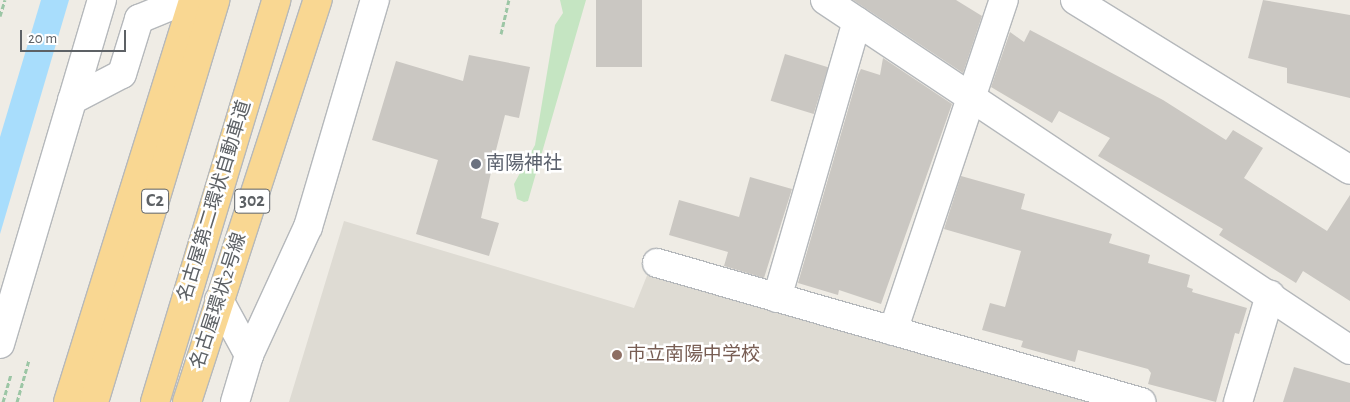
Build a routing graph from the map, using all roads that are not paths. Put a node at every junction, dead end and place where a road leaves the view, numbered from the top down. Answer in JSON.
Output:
{"nodes":[{"id":1,"x":102,"y":0,"type":"edge"},
{"id":2,"x":185,"y":0,"type":"edge"},
{"id":3,"x":193,"y":0,"type":"edge"},
{"id":4,"x":215,"y":0,"type":"edge"},
{"id":5,"x":276,"y":0,"type":"edge"},
{"id":6,"x":318,"y":0,"type":"edge"},
{"id":7,"x":375,"y":0,"type":"edge"},
{"id":8,"x":825,"y":0,"type":"edge"},
{"id":9,"x":1004,"y":0,"type":"edge"},
{"id":10,"x":1075,"y":0,"type":"edge"},
{"id":11,"x":857,"y":21,"type":"junction"},
{"id":12,"x":973,"y":97,"type":"junction"},
{"id":13,"x":72,"y":100,"type":"junction"},
{"id":14,"x":1350,"y":170,"type":"edge"},
{"id":15,"x":657,"y":263,"type":"dead end"},
{"id":16,"x":1270,"y":295,"type":"junction"},
{"id":17,"x":776,"y":298,"type":"junction"},
{"id":18,"x":219,"y":300,"type":"junction"},
{"id":19,"x":893,"y":331,"type":"junction"},
{"id":20,"x":1350,"y":350,"type":"edge"},
{"id":21,"x":7,"y":355,"type":"edge"},
{"id":22,"x":249,"y":355,"type":"junction"},
{"id":23,"x":68,"y":402,"type":"edge"},
{"id":24,"x":94,"y":402,"type":"edge"},
{"id":25,"x":155,"y":402,"type":"edge"},
{"id":26,"x":187,"y":402,"type":"edge"},
{"id":27,"x":235,"y":402,"type":"edge"},
{"id":28,"x":1141,"y":402,"type":"edge"},
{"id":29,"x":1238,"y":402,"type":"edge"}],
"edges":[{"from":1,"to":13,"type":"street"},
{"from":2,"to":13,"type":"street"},
{"from":3,"to":23,"type":"highway"},
{"from":4,"to":24,"type":"highway","number":"C2"},
{"from":5,"to":25,"type":"highway","name":"名古屋第二環状自動車道"},
{"from":6,"to":18,"type":"highway","name":"名古屋環状2号線","number":"302"},
{"from":7,"to":22,"type":"street"},
{"from":8,"to":11,"type":"street"},
{"from":9,"to":12,"type":"street"},
{"from":10,"to":14,"type":"street"},
{"from":11,"to":12,"type":"street"},
{"from":11,"to":17,"type":"street"},
{"from":12,"to":16,"type":"street"},
{"from":12,"to":19,"type":"street"},
{"from":13,"to":21,"type":"street"},
{"from":15,"to":17,"type":"street"},
{"from":16,"to":20,"type":"street"},
{"from":16,"to":29,"type":"street"},
{"from":17,"to":19,"type":"street"},
{"from":18,"to":22,"type":"street"},
{"from":18,"to":26,"type":"highway","name":"名古屋環状2号線","number":"302"},
{"from":19,"to":28,"type":"street"},
{"from":22,"to":27,"type":"street"}]}
